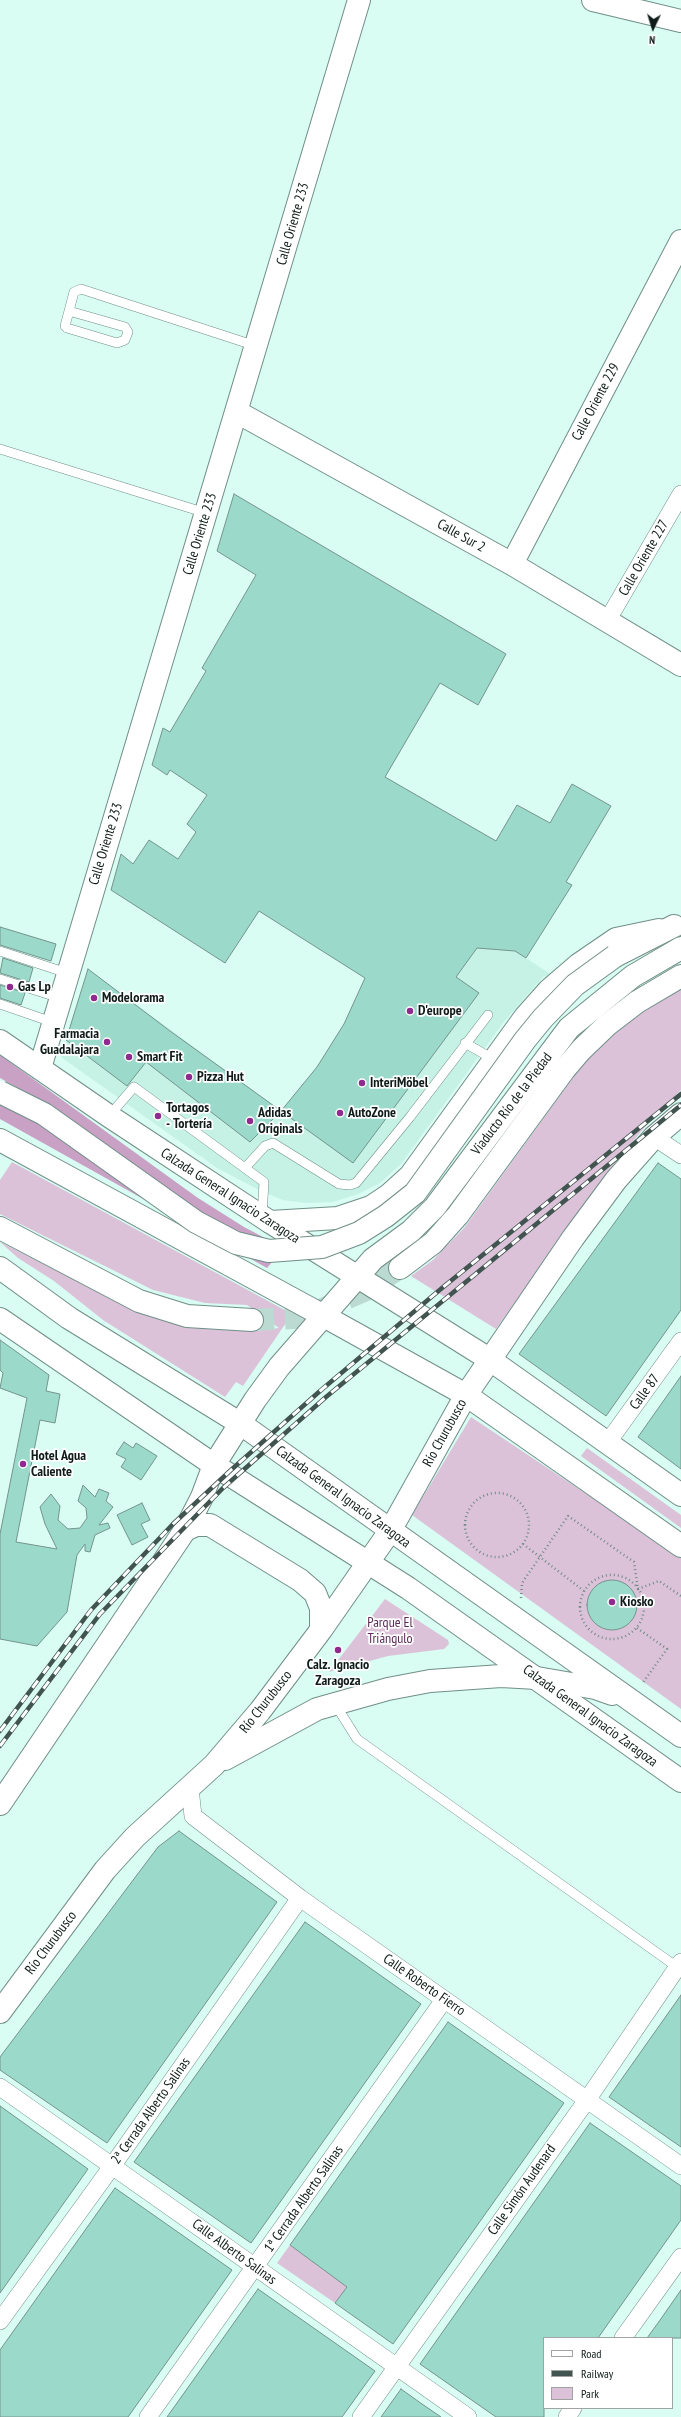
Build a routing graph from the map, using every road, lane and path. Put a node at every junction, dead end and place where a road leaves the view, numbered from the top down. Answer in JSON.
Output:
{"nodes":[{"id":1,"x":359,"y":0,"type":"edge"},
{"id":2,"x":606,"y":1,"type":"edge"},
{"id":3,"x":681,"y":21,"type":"edge"},
{"id":4,"x":681,"y":241,"type":"edge"},
{"id":5,"x":69,"y":311,"type":"junction"},
{"id":6,"x":257,"y":346,"type":"junction"},
{"id":7,"x":237,"y":412,"type":"junction"},
{"id":8,"x":0,"y":449,"type":"edge"},
{"id":9,"x":681,"y":494,"type":"edge"},
{"id":10,"x":206,"y":513,"type":"junction"},
{"id":11,"x":512,"y":564,"type":"junction"},
{"id":12,"x":607,"y":621,"type":"junction"},
{"id":13,"x":681,"y":665,"type":"edge"},
{"id":14,"x":679,"y":922,"type":"edge"},
{"id":15,"x":681,"y":948,"type":"edge"},
{"id":16,"x":0,"y":951,"type":"edge"},
{"id":17,"x":67,"y":972,"type":"junction"},
{"id":18,"x":681,"y":976,"type":"edge"},
{"id":19,"x":0,"y":979,"type":"edge"},
{"id":20,"x":60,"y":998,"type":"junction"},
{"id":21,"x":0,"y":1004,"type":"edge"},
{"id":22,"x":488,"y":1015,"type":"dead end"},
{"id":23,"x":52,"y":1022,"type":"junction"},
{"id":24,"x":0,"y":1041,"type":"edge"},
{"id":25,"x":464,"y":1043,"type":"junction"},
{"id":26,"x":493,"y":1059,"type":"junction"},
{"id":27,"x":40,"y":1068,"type":"junction"},
{"id":28,"x":0,"y":1092,"type":"edge"},
{"id":29,"x":681,"y":1114,"type":"edge"},
{"id":30,"x":109,"y":1116,"type":"junction"},
{"id":31,"x":654,"y":1137,"type":"junction"},
{"id":32,"x":0,"y":1140,"type":"edge"},
{"id":33,"x":681,"y":1155,"type":"edge"},
{"id":34,"x":245,"y":1168,"type":"junction"},
{"id":35,"x":389,"y":1195,"type":"junction"},
{"id":36,"x":266,"y":1220,"type":"junction"},
{"id":37,"x":0,"y":1228,"type":"edge"},
{"id":38,"x":0,"y":1268,"type":"edge"},
{"id":39,"x":400,"y":1268,"type":"tunnel mouth"},
{"id":40,"x":0,"y":1276,"type":"edge"},
{"id":41,"x":358,"y":1276,"type":"junction"},
{"id":42,"x":322,"y":1315,"type":"junction"},
{"id":43,"x":69,"y":1318,"type":"junction"},
{"id":44,"x":0,"y":1319,"type":"edge"},
{"id":45,"x":252,"y":1320,"type":"tunnel mouth"},
{"id":46,"x":681,"y":1341,"type":"edge"},
{"id":47,"x":489,"y":1359,"type":"junction"},
{"id":48,"x":466,"y":1395,"type":"junction"},
{"id":49,"x":241,"y":1424,"type":"junction"},
{"id":50,"x":608,"y":1442,"type":"junction"},
{"id":51,"x":214,"y":1465,"type":"junction"},
{"id":52,"x":681,"y":1495,"type":"edge"},
{"id":53,"x":185,"y":1530,"type":"junction"},
{"id":54,"x":390,"y":1531,"type":"junction"},
{"id":55,"x":523,"y":1544,"type":"junction"},
{"id":56,"x":681,"y":1546,"type":"edge"},
{"id":57,"x":540,"y":1557,"type":"junction"},
{"id":58,"x":370,"y":1562,"type":"junction"},
{"id":59,"x":638,"y":1589,"type":"junction"},
{"id":60,"x":584,"y":1591,"type":"junction"},
{"id":61,"x":681,"y":1596,"type":"edge"},
{"id":62,"x":521,"y":1599,"type":"dead end"},
{"id":63,"x":636,"y":1628,"type":"junction"},
{"id":64,"x":321,"y":1630,"type":"junction"},
{"id":65,"x":537,"y":1678,"type":"junction"},
{"id":66,"x":636,"y":1692,"type":"junction"},
{"id":67,"x":335,"y":1704,"type":"junction"},
{"id":68,"x":681,"y":1736,"type":"edge"},
{"id":69,"x":214,"y":1765,"type":"junction"},
{"id":70,"x":681,"y":1781,"type":"edge"},
{"id":71,"x":190,"y":1788,"type":"junction"},
{"id":72,"x":0,"y":1804,"type":"edge"},
{"id":73,"x":300,"y":1898,"type":"junction"},
{"id":74,"x":679,"y":1965,"type":"edge"},
{"id":75,"x":444,"y":2000,"type":"junction"},
{"id":76,"x":0,"y":2012,"type":"edge"},
{"id":77,"x":0,"y":2087,"type":"edge"},
{"id":78,"x":587,"y":2100,"type":"junction"},
{"id":79,"x":113,"y":2165,"type":"junction"},
{"id":80,"x":681,"y":2166,"type":"edge"},
{"id":81,"x":681,"y":2258,"type":"edge"},
{"id":82,"x":256,"y":2268,"type":"junction"},
{"id":83,"x":0,"y":2322,"type":"edge"},
{"id":84,"x":624,"y":2337,"type":"edge"},
{"id":85,"x":396,"y":2368,"type":"junction"},
{"id":86,"x":148,"y":2417,"type":"edge"},
{"id":87,"x":361,"y":2417,"type":"edge"},
{"id":88,"x":468,"y":2417,"type":"edge"}],
"edges":[{"from":1,"to":6,"type":"main road","name":"Calle Oriente 233"},
{"from":2,"to":3,"type":"main road"},
{"from":4,"to":11,"type":"main road","name":"Calle Oriente 229"},
{"from":5,"to":5,"type":"lane"},
{"from":5,"to":6,"type":"lane"},
{"from":6,"to":7,"type":"main road","name":"Calle Oriente 233"},
{"from":7,"to":10,"type":"main road","name":"Calle Oriente 233"},
{"from":7,"to":11,"type":"main road","name":"Calle Sur 2"},
{"from":8,"to":10,"type":"lane"},
{"from":9,"to":12,"type":"street","name":"Calle Oriente 227"},
{"from":10,"to":17,"type":"main road","name":"Calle Oriente 233"},
{"from":11,"to":12,"type":"main road","name":"Calle Sur 2"},
{"from":12,"to":13,"type":"main road","name":"Calle Sur 2"},
{"from":14,"to":26,"type":"main road"},
{"from":14,"to":28,"type":"main road","bridge":true},
{"from":15,"to":41,"type":"main road","name":"Viaducto Río de la Piedad"},
{"from":16,"to":17,"type":"lane"},
{"from":17,"to":20,"type":"main road","name":"Calle Oriente 233"},
{"from":18,"to":39,"type":"main road"},
{"from":19,"to":20,"type":"lane"},
{"from":20,"to":23,"type":"main road","name":"Calle Oriente 233"},
{"from":21,"to":23,"type":"lane"},
{"from":22,"to":25,"type":"lane"},
{"from":23,"to":27,"type":"main road","name":"Calle Oriente 233"},
{"from":24,"to":27,"type":"main road","name":"Calzada General Ignacio Zaragoza"},
{"from":25,"to":26,"type":"lane"},
{"from":25,"to":34,"type":"lane"},
{"from":26,"to":35,"type":"main road"},
{"from":27,"to":30,"type":"main road","name":"Calzada General Ignacio Zaragoza"},
{"from":29,"to":31,"type":"main road"},
{"from":30,"to":34,"type":"lane"},
{"from":30,"to":36,"type":"main road","name":"Calzada General Ignacio Zaragoza"},
{"from":31,"to":33,"type":"street"},
{"from":31,"to":47,"type":"main road"},
{"from":32,"to":42,"type":"main road"},
{"from":34,"to":36,"type":"lane"},
{"from":35,"to":36,"type":"main road"},
{"from":35,"to":41,"type":"main road"},
{"from":36,"to":41,"type":"main road","name":"Calzada General Ignacio Zaragoza"},
{"from":37,"to":45,"type":"main road"},
{"from":38,"to":43,"type":"main road","name":"Calzada General Ignacio Zaragoza"},
{"from":40,"to":43,"type":"main road"},
{"from":41,"to":42,"type":"main road"},
{"from":41,"to":47,"type":"main road","name":"Calzada General Ignacio Zaragoza"},
{"from":42,"to":48,"type":"main road"},
{"from":42,"to":49,"type":"main road"},
{"from":43,"to":49,"type":"main road","name":"Calzada General Ignacio Zaragoza"},
{"from":44,"to":51,"type":"main road","name":"Calzada General Ignacio Zaragoza"},
{"from":46,"to":50,"type":"street","name":"Calle 87"},
{"from":47,"to":48,"type":"main road","name":"Río Churubusco"},
{"from":47,"to":50,"type":"main road","name":"Calzada General Ignacio Zaragoza"},
{"from":48,"to":54,"type":"main road","name":"Río Churubusco"},
{"from":48,"to":56,"type":"main road"},
{"from":49,"to":51,"type":"main road"},
{"from":49,"to":54,"type":"main road","name":"Calzada General Ignacio Zaragoza"},
{"from":50,"to":52,"type":"main road","name":"Calzada General Ignacio Zaragoza"},
{"from":51,"to":53,"type":"main road"},
{"from":51,"to":58,"type":"main road","name":"Calzada General Ignacio Zaragoza"},
{"from":53,"to":64,"type":"main road"},
{"from":53,"to":72,"type":"main road"},
{"from":54,"to":58,"type":"main road","name":"Río Churubusco"},
{"from":54,"to":66,"type":"main road","name":"Calzada General Ignacio Zaragoza"},
{"from":55,"to":55,"type":"path"},
{"from":55,"to":57,"type":"path"},
{"from":57,"to":59,"type":"path"},
{"from":57,"to":60,"type":"path"},
{"from":57,"to":62,"type":"path"},
{"from":58,"to":64,"type":"main road","name":"Río Churubusco"},
{"from":58,"to":65,"type":"main road","name":"Calzada General Ignacio Zaragoza"},
{"from":59,"to":60,"type":"path"},
{"from":59,"to":61,"type":"path"},
{"from":59,"to":63,"type":"path"},
{"from":60,"to":63,"type":"path"},
{"from":63,"to":66,"type":"path"},
{"from":64,"to":69,"type":"main road","name":"Río Churubusco"},
{"from":65,"to":66,"type":"main road"},
{"from":65,"to":67,"type":"main road"},
{"from":65,"to":70,"type":"main road","name":"Calzada General Ignacio Zaragoza"},
{"from":66,"to":68,"type":"main road","name":"Calzada General Ignacio Zaragoza"},
{"from":67,"to":69,"type":"main road"},
{"from":67,"to":74,"type":"lane"},
{"from":69,"to":71,"type":"main road","name":"Río Churubusco"},
{"from":71,"to":73,"type":"street","name":"Calle Roberto Fierro"},
{"from":71,"to":76,"type":"main road","name":"Río Churubusco"},
{"from":73,"to":75,"type":"street","name":"Calle Roberto Fierro"},
{"from":73,"to":79,"type":"street","name":"2ª Cerrada Alberto Salinas"},
{"from":74,"to":78,"type":"street","name":"Calle Simón Audenard"},
{"from":75,"to":78,"type":"street","name":"Calle Roberto Fierro"},
{"from":75,"to":82,"type":"street","name":"1ª Cerrada Alberto Salinas"},
{"from":77,"to":79,"type":"street","name":"Calle Alberto Salinas"},
{"from":78,"to":80,"type":"street","name":"Calle Roberto Fierro"},
{"from":78,"to":85,"type":"street","name":"Calle Simón Audenard"},
{"from":79,"to":82,"type":"street","name":"Calle Alberto Salinas"},
{"from":79,"to":83,"type":"street","name":"2ª Cerrada Alberto Salinas"},
{"from":81,"to":84,"type":"street"},
{"from":82,"to":85,"type":"street","name":"Calle Alberto Salinas"},
{"from":82,"to":86,"type":"street","name":"1ª Cerrada Alberto Salinas"},
{"from":85,"to":87,"type":"street","name":"Calle Simón Audenard"},
{"from":85,"to":88,"type":"street","name":"Calle Alberto Salinas"}]}
